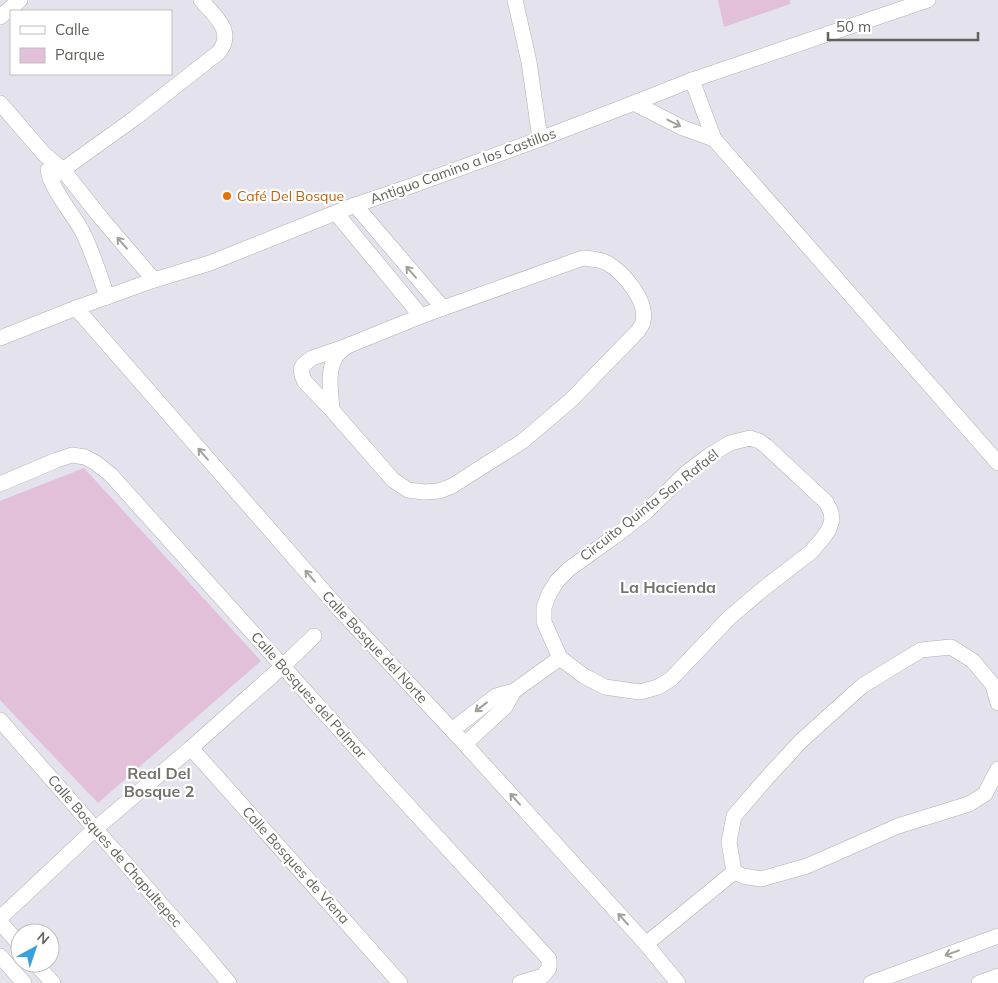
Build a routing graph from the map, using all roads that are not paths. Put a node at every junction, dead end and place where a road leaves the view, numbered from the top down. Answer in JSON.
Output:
{"nodes":[{"id":1,"x":20,"y":0,"type":"edge"},
{"id":2,"x":201,"y":0,"type":"edge"},
{"id":3,"x":515,"y":0,"type":"edge"},
{"id":4,"x":928,"y":0,"type":"edge"},
{"id":5,"x":0,"y":17,"type":"edge"},
{"id":6,"x":692,"y":80,"type":"junction"},
{"id":7,"x":0,"y":103,"type":"edge"},
{"id":8,"x":634,"y":103,"type":"junction"},
{"id":9,"x":540,"y":139,"type":"junction"},
{"id":10,"x":714,"y":139,"type":"junction"},
{"id":11,"x":44,"y":154,"type":"junction"},
{"id":12,"x":63,"y":170,"type":"junction"},
{"id":13,"x":50,"y":179,"type":"junction"},
{"id":14,"x":355,"y":205,"type":"junction"},
{"id":15,"x":336,"y":213,"type":"junction"},
{"id":16,"x":154,"y":280,"type":"junction"},
{"id":17,"x":107,"y":298,"type":"junction"},
{"id":18,"x":76,"y":308,"type":"junction"},
{"id":19,"x":443,"y":308,"type":"junction"},
{"id":20,"x":421,"y":316,"type":"junction"},
{"id":21,"x":0,"y":338,"type":"edge"},
{"id":22,"x":347,"y":346,"type":"junction"},
{"id":23,"x":332,"y":410,"type":"junction"},
{"id":24,"x":998,"y":463,"type":"edge"},
{"id":25,"x":0,"y":484,"type":"edge"},
{"id":26,"x":314,"y":636,"type":"dead end"},
{"id":27,"x":560,"y":658,"type":"junction"},
{"id":28,"x":283,"y":666,"type":"junction"},
{"id":29,"x":514,"y":691,"type":"junction"},
{"id":30,"x":998,"y":702,"type":"edge"},
{"id":31,"x":0,"y":720,"type":"edge"},
{"id":32,"x":452,"y":730,"type":"junction"},
{"id":33,"x":465,"y":744,"type":"junction"},
{"id":34,"x":191,"y":748,"type":"junction"},
{"id":35,"x":998,"y":769,"type":"edge"},
{"id":36,"x":94,"y":828,"type":"junction"},
{"id":37,"x":734,"y":872,"type":"junction"},
{"id":38,"x":0,"y":918,"type":"edge"},
{"id":39,"x":0,"y":922,"type":"edge"},
{"id":40,"x":10,"y":934,"type":"edge"},
{"id":41,"x":998,"y":936,"type":"edge"},
{"id":42,"x":646,"y":944,"type":"junction"},
{"id":43,"x":0,"y":956,"type":"edge"},
{"id":44,"x":44,"y":973,"type":"edge"},
{"id":45,"x":998,"y":976,"type":"edge"},
{"id":46,"x":24,"y":983,"type":"edge"},
{"id":47,"x":52,"y":983,"type":"edge"},
{"id":48,"x":229,"y":983,"type":"edge"},
{"id":49,"x":400,"y":983,"type":"edge"},
{"id":50,"x":520,"y":983,"type":"edge"},
{"id":51,"x":678,"y":983,"type":"edge"},
{"id":52,"x":871,"y":983,"type":"edge"},
{"id":53,"x":979,"y":983,"type":"edge"}],
"edges":[{"from":1,"to":5,"type":"street"},
{"from":2,"to":12,"type":"street"},
{"from":3,"to":9,"type":"street"},
{"from":4,"to":6,"type":"street","name":"Antiguo Camino a los Castillos"},
{"from":6,"to":8,"type":"street","name":"Antiguo Camino a los Castillos"},
{"from":6,"to":10,"type":"street"},
{"from":7,"to":11,"type":"street"},
{"from":8,"to":9,"type":"street","name":"Antiguo Camino a los Castillos"},
{"from":8,"to":10,"type":"street","one_way":true},
{"from":9,"to":14,"type":"street","name":"Antiguo Camino a los Castillos"},
{"from":10,"to":24,"type":"street"},
{"from":11,"to":12,"type":"street"},
{"from":11,"to":13,"type":"street"},
{"from":12,"to":13,"type":"street"},
{"from":16,"to":12,"type":"street","one_way":true},
{"from":13,"to":17,"type":"street"},
{"from":14,"to":15,"type":"street","name":"Antiguo Camino a los Castillos"},
{"from":19,"to":14,"type":"street","one_way":true},
{"from":15,"to":16,"type":"street","name":"Antiguo Camino a los Castillos"},
{"from":15,"to":20,"type":"street"},
{"from":16,"to":17,"type":"street","name":"Antiguo Camino a los Castillos"},
{"from":17,"to":18,"type":"street","name":"Antiguo Camino a los Castillos"},
{"from":18,"to":21,"type":"street","name":"Antiguo Camino a los Castillos"},
{"from":32,"to":18,"type":"street","name":"Calle Bosque del Norte","one_way":true},
{"from":19,"to":20,"type":"street"},
{"from":19,"to":23,"type":"street"},
{"from":20,"to":22,"type":"street"},
{"from":22,"to":23,"type":"street"},
{"from":22,"to":23,"type":"street"},
{"from":25,"to":28,"type":"street","name":"Calle Bosques del Palmar"},
{"from":26,"to":28,"type":"street"},
{"from":27,"to":27,"type":"street","name":"Circuito Quinta San Rafaél"},
{"from":27,"to":29,"type":"street"},
{"from":28,"to":34,"type":"street"},
{"from":28,"to":50,"type":"street","name":"Calle Bosques del Palmar"},
{"from":29,"to":32,"type":"street","one_way":true},
{"from":29,"to":33,"type":"street"},
{"from":30,"to":37,"type":"street"},
{"from":31,"to":36,"type":"street","name":"Calle Bosques de Chapultepec"},
{"from":32,"to":33,"type":"street","name":"Calle Bosque del Norte"},
{"from":42,"to":33,"type":"street","name":"Calle Bosque del Norte","one_way":true},
{"from":34,"to":36,"type":"street"},
{"from":34,"to":49,"type":"street","name":"Calle Bosques de Viena"},
{"from":35,"to":37,"type":"street"},
{"from":36,"to":38,"type":"street"},
{"from":36,"to":48,"type":"street","name":"Calle Bosques de Chapultepec"},
{"from":37,"to":42,"type":"street"},
{"from":39,"to":40,"type":"street"},
{"from":41,"to":52,"type":"street","one_way":true},
{"from":42,"to":51,"type":"street","name":"Calle Bosque del Norte"},
{"from":43,"to":46,"type":"street"},
{"from":44,"to":47,"type":"street"},
{"from":45,"to":53,"type":"street"}]}
